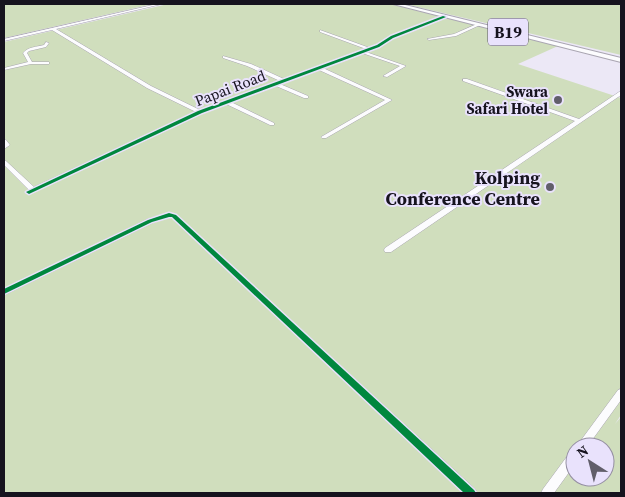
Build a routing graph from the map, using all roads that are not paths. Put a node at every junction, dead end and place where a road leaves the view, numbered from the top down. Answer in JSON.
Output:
{"nodes":[{"id":1,"x":160,"y":4,"type":"edge"},
{"id":2,"x":396,"y":4,"type":"edge"},
{"id":3,"x":444,"y":17,"type":"junction"},
{"id":4,"x":478,"y":25,"type":"junction"},
{"id":5,"x":53,"y":29,"type":"junction"},
{"id":6,"x":321,"y":31,"type":"dead end"},
{"id":7,"x":429,"y":39,"type":"dead end"},
{"id":8,"x":4,"y":40,"type":"edge"},
{"id":9,"x":47,"y":43,"type":"dead end"},
{"id":10,"x":370,"y":49,"type":"junction"},
{"id":11,"x":362,"y":52,"type":"junction"},
{"id":12,"x":225,"y":57,"type":"dead end"},
{"id":13,"x":621,"y":60,"type":"edge"},
{"id":14,"x":31,"y":63,"type":"junction"},
{"id":15,"x":47,"y":63,"type":"dead end"},
{"id":16,"x":319,"y":68,"type":"junction"},
{"id":17,"x":4,"y":69,"type":"edge"},
{"id":18,"x":385,"y":76,"type":"dead end"},
{"id":19,"x":466,"y":80,"type":"dead end"},
{"id":20,"x":284,"y":81,"type":"junction"},
{"id":21,"x":276,"y":84,"type":"junction"},
{"id":22,"x":621,"y":93,"type":"edge"},
{"id":23,"x":306,"y":98,"type":"dead end"},
{"id":24,"x":226,"y":102,"type":"junction"},
{"id":25,"x":200,"y":112,"type":"junction"},
{"id":26,"x":580,"y":121,"type":"junction"},
{"id":27,"x":272,"y":124,"type":"dead end"},
{"id":28,"x":324,"y":137,"type":"dead end"},
{"id":29,"x":4,"y":140,"type":"edge"},
{"id":30,"x":4,"y":147,"type":"edge"},
{"id":31,"x":4,"y":162,"type":"edge"},
{"id":32,"x":11,"y":169,"type":"junction"},
{"id":33,"x":4,"y":172,"type":"edge"},
{"id":34,"x":388,"y":250,"type":"dead end"},
{"id":35,"x":4,"y":292,"type":"edge"},
{"id":36,"x":621,"y":393,"type":"edge"},
{"id":37,"x":588,"y":437,"type":"edge"},
{"id":38,"x":565,"y":469,"type":"edge"},
{"id":39,"x":471,"y":493,"type":"edge"},
{"id":40,"x":547,"y":493,"type":"edge"}],
"edges":[{"from":1,"to":5,"type":"street"},
{"from":2,"to":3,"type":"highway","number":"B19"},
{"from":3,"to":4,"type":"highway","number":"B19"},
{"from":3,"to":10,"type":"street","name":"Papai Road"},
{"from":4,"to":7,"type":"street"},
{"from":4,"to":13,"type":"highway","number":"B19"},
{"from":5,"to":8,"type":"street"},
{"from":5,"to":25,"type":"street"},
{"from":6,"to":10,"type":"street"},
{"from":9,"to":14,"type":"street"},
{"from":10,"to":11,"type":"street","name":"Papai Road"},
{"from":11,"to":16,"type":"street","name":"Papai Road"},
{"from":11,"to":18,"type":"street"},
{"from":12,"to":20,"type":"street"},
{"from":14,"to":15,"type":"street"},
{"from":14,"to":17,"type":"street"},
{"from":16,"to":20,"type":"street","name":"Papai Road"},
{"from":16,"to":28,"type":"street"},
{"from":19,"to":26,"type":"street"},
{"from":20,"to":21,"type":"street","name":"Papai Road"},
{"from":21,"to":23,"type":"street"},
{"from":21,"to":24,"type":"street","name":"Papai Road"},
{"from":22,"to":26,"type":"street"},
{"from":24,"to":25,"type":"street","name":"Papai Road"},
{"from":24,"to":27,"type":"street"},
{"from":25,"to":32,"type":"street","name":"Papai Road"},
{"from":26,"to":34,"type":"street"},
{"from":29,"to":30,"type":"street"},
{"from":31,"to":32,"type":"street"},
{"from":32,"to":33,"type":"street"},
{"from":35,"to":39,"type":"street"},
{"from":36,"to":37,"type":"street"},
{"from":38,"to":40,"type":"street"}]}
